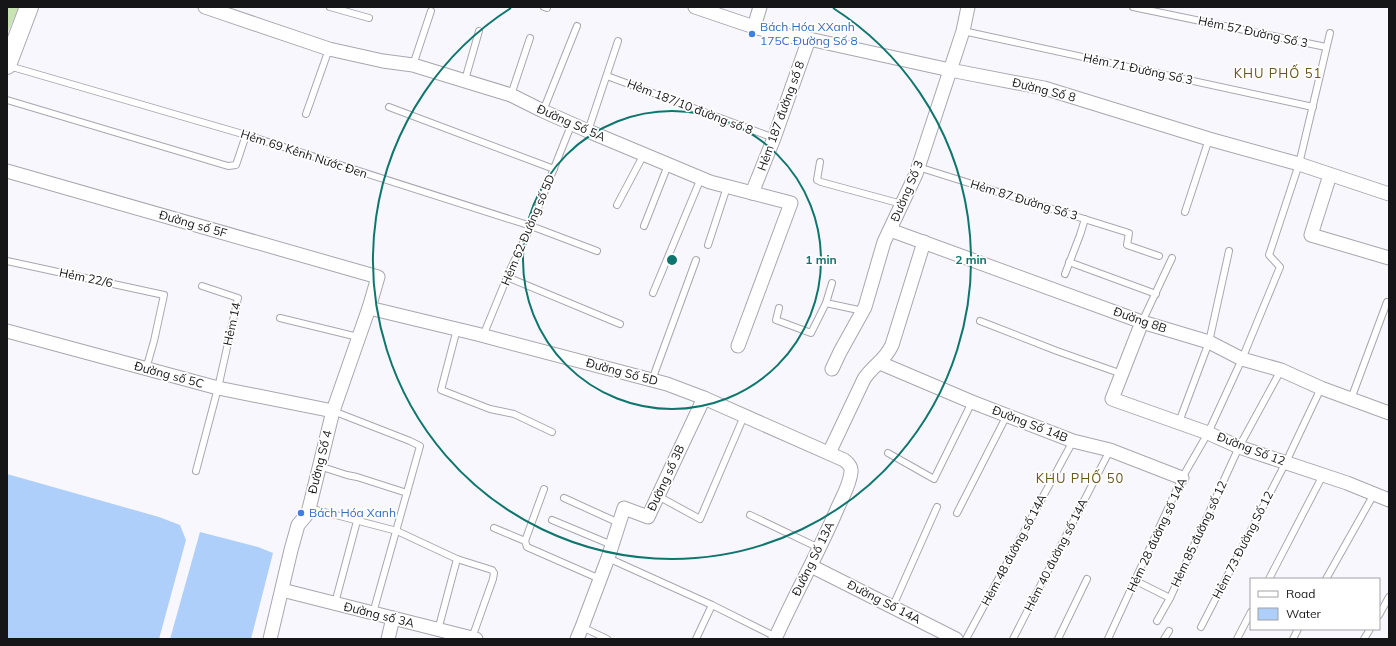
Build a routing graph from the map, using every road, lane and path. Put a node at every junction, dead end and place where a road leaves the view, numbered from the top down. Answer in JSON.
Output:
{"nodes":[{"id":1,"x":29,"y":7,"type":"edge"},
{"id":2,"x":204,"y":7,"type":"edge"},
{"id":3,"x":330,"y":7,"type":"edge"},
{"id":4,"x":695,"y":7,"type":"edge"},
{"id":5,"x":760,"y":7,"type":"edge"},
{"id":6,"x":968,"y":7,"type":"edge"},
{"id":7,"x":1133,"y":7,"type":"edge"},
{"id":8,"x":431,"y":11,"type":"dead end"},
{"id":9,"x":369,"y":18,"type":"dead end"},
{"id":10,"x":577,"y":26,"type":"dead end"},
{"id":11,"x":754,"y":27,"type":"junction"},
{"id":12,"x":479,"y":31,"type":"dead end"},
{"id":13,"x":963,"y":31,"type":"junction"},
{"id":14,"x":1330,"y":33,"type":"dead end"},
{"id":15,"x":530,"y":38,"type":"dead end"},
{"id":16,"x":809,"y":39,"type":"junction"},
{"id":17,"x":618,"y":41,"type":"dead end"},
{"id":18,"x":1326,"y":47,"type":"junction"},
{"id":19,"x":329,"y":49,"type":"junction"},
{"id":20,"x":7,"y":65,"type":"edge"},
{"id":21,"x":413,"y":65,"type":"junction"},
{"id":22,"x":950,"y":70,"type":"junction"},
{"id":23,"x":607,"y":76,"type":"junction"},
{"id":24,"x":465,"y":80,"type":"junction"},
{"id":25,"x":511,"y":95,"type":"junction"},
{"id":26,"x":7,"y":100,"type":"edge"},
{"id":27,"x":389,"y":107,"type":"dead end"},
{"id":28,"x":1313,"y":107,"type":"junction"},
{"id":29,"x":543,"y":111,"type":"junction"},
{"id":30,"x":306,"y":114,"type":"dead end"},
{"id":31,"x":572,"y":123,"type":"junction"},
{"id":32,"x":588,"y":131,"type":"junction"},
{"id":33,"x":246,"y":135,"type":"junction"},
{"id":34,"x":774,"y":138,"type":"junction"},
{"id":35,"x":1209,"y":139,"type":"junction"},
{"id":36,"x":644,"y":154,"type":"junction"},
{"id":37,"x":820,"y":162,"type":"dead end"},
{"id":38,"x":668,"y":164,"type":"junction"},
{"id":39,"x":1299,"y":164,"type":"junction"},
{"id":40,"x":918,"y":167,"type":"junction"},
{"id":41,"x":554,"y":169,"type":"junction"},
{"id":42,"x":7,"y":171,"type":"edge"},
{"id":43,"x":1330,"y":176,"type":"junction"},
{"id":44,"x":701,"y":178,"type":"junction"},
{"id":45,"x":728,"y":187,"type":"junction"},
{"id":46,"x":1388,"y":192,"type":"edge"},
{"id":47,"x":752,"y":193,"type":"junction"},
{"id":48,"x":902,"y":204,"type":"junction"},
{"id":49,"x":616,"y":205,"type":"dead end"},
{"id":50,"x":1185,"y":212,"type":"dead end"},
{"id":51,"x":1085,"y":219,"type":"junction"},
{"id":52,"x":531,"y":226,"type":"junction"},
{"id":53,"x":644,"y":226,"type":"dead end"},
{"id":54,"x":890,"y":230,"type":"junction"},
{"id":55,"x":924,"y":242,"type":"junction"},
{"id":56,"x":708,"y":245,"type":"dead end"},
{"id":57,"x":597,"y":251,"type":"dead end"},
{"id":58,"x":1229,"y":252,"type":"dead end"},
{"id":59,"x":1159,"y":256,"type":"dead end"},
{"id":60,"x":1172,"y":258,"type":"dead end"},
{"id":61,"x":1389,"y":258,"type":"edge"},
{"id":62,"x":696,"y":260,"type":"dead end"},
{"id":63,"x":7,"y":261,"type":"edge"},
{"id":64,"x":1069,"y":262,"type":"junction"},
{"id":65,"x":1065,"y":274,"type":"dead end"},
{"id":66,"x":507,"y":277,"type":"junction"},
{"id":67,"x":832,"y":283,"type":"dead end"},
{"id":68,"x":202,"y":286,"type":"dead end"},
{"id":69,"x":653,"y":293,"type":"dead end"},
{"id":70,"x":1156,"y":294,"type":"junction"},
{"id":71,"x":1387,"y":302,"type":"dead end"},
{"id":72,"x":826,"y":303,"type":"junction"},
{"id":73,"x":369,"y":308,"type":"junction"},
{"id":74,"x":779,"y":308,"type":"dead end"},
{"id":75,"x":863,"y":311,"type":"junction"},
{"id":76,"x":280,"y":318,"type":"dead end"},
{"id":77,"x":980,"y":322,"type":"dead end"},
{"id":78,"x":1142,"y":322,"type":"junction"},
{"id":79,"x":620,"y":324,"type":"dead end"},
{"id":80,"x":457,"y":329,"type":"junction"},
{"id":81,"x":7,"y":331,"type":"edge"},
{"id":82,"x":483,"y":336,"type":"junction"},
{"id":83,"x":358,"y":337,"type":"junction"},
{"id":84,"x":1209,"y":342,"type":"junction"},
{"id":85,"x":738,"y":346,"type":"dead end"},
{"id":86,"x":1242,"y":359,"type":"junction"},
{"id":87,"x":880,"y":363,"type":"junction"},
{"id":88,"x":146,"y":369,"type":"junction"},
{"id":89,"x":832,"y":369,"type":"dead end"},
{"id":90,"x":1281,"y":370,"type":"junction"},
{"id":91,"x":1122,"y":374,"type":"junction"},
{"id":92,"x":652,"y":380,"type":"junction"},
{"id":93,"x":218,"y":388,"type":"junction"},
{"id":94,"x":1321,"y":388,"type":"junction"},
{"id":95,"x":704,"y":398,"type":"junction"},
{"id":96,"x":1351,"y":399,"type":"junction"},
{"id":97,"x":972,"y":402,"type":"junction"},
{"id":98,"x":333,"y":411,"type":"junction"},
{"id":99,"x":1389,"y":413,"type":"edge"},
{"id":100,"x":1007,"y":415,"type":"junction"},
{"id":101,"x":744,"y":416,"type":"junction"},
{"id":102,"x":1179,"y":422,"type":"junction"},
{"id":103,"x":552,"y":432,"type":"dead end"},
{"id":104,"x":1208,"y":432,"type":"junction"},
{"id":105,"x":1073,"y":441,"type":"junction"},
{"id":106,"x":1239,"y":447,"type":"junction"},
{"id":107,"x":1110,"y":450,"type":"junction"},
{"id":108,"x":829,"y":453,"type":"junction"},
{"id":109,"x":888,"y":453,"type":"dead end"},
{"id":110,"x":1286,"y":462,"type":"junction"},
{"id":111,"x":319,"y":466,"type":"junction"},
{"id":112,"x":196,"y":471,"type":"dead end"},
{"id":113,"x":1323,"y":475,"type":"junction"},
{"id":114,"x":1182,"y":478,"type":"junction"},
{"id":115,"x":850,"y":479,"type":"joint"},
{"id":116,"x":544,"y":489,"type":"dead end"},
{"id":117,"x":407,"y":493,"type":"junction"},
{"id":118,"x":1374,"y":494,"type":"junction"},
{"id":119,"x":658,"y":496,"type":"junction"},
{"id":120,"x":564,"y":498,"type":"dead end"},
{"id":121,"x":1389,"y":500,"type":"edge"},
{"id":122,"x":937,"y":507,"type":"dead end"},
{"id":123,"x":309,"y":508,"type":"junction"},
{"id":124,"x":957,"y":513,"type":"dead end"},
{"id":125,"x":750,"y":515,"type":"dead end"},
{"id":126,"x":552,"y":520,"type":"dead end"},
{"id":127,"x":357,"y":521,"type":"junction"},
{"id":128,"x":619,"y":523,"type":"junction"},
{"id":129,"x":494,"y":528,"type":"dead end"},
{"id":130,"x":397,"y":532,"type":"junction"},
{"id":131,"x":525,"y":541,"type":"junction"},
{"id":132,"x":612,"y":545,"type":"junction"},
{"id":133,"x":819,"y":548,"type":"junction"},
{"id":134,"x":608,"y":558,"type":"junction"},
{"id":135,"x":457,"y":559,"type":"junction"},
{"id":136,"x":811,"y":566,"type":"junction"},
{"id":137,"x":1270,"y":578,"type":"edge"},
{"id":138,"x":1327,"y":578,"type":"edge"},
{"id":139,"x":600,"y":579,"type":"junction"},
{"id":140,"x":1087,"y":579,"type":"dead end"},
{"id":141,"x":1136,"y":581,"type":"junction"},
{"id":142,"x":282,"y":590,"type":"junction"},
{"id":143,"x":1389,"y":597,"type":"edge"},
{"id":144,"x":1170,"y":598,"type":"junction"},
{"id":145,"x":335,"y":603,"type":"junction"},
{"id":146,"x":712,"y":605,"type":"junction"},
{"id":147,"x":893,"y":606,"type":"junction"},
{"id":148,"x":373,"y":613,"type":"junction"},
{"id":149,"x":1380,"y":613,"type":"edge"},
{"id":150,"x":1250,"y":614,"type":"edge"},
{"id":151,"x":393,"y":618,"type":"junction"},
{"id":152,"x":1158,"y":621,"type":"dead end"},
{"id":153,"x":582,"y":627,"type":"junction"},
{"id":154,"x":1201,"y":627,"type":"dead end"},
{"id":155,"x":438,"y":630,"type":"junction"},
{"id":156,"x":1298,"y":630,"type":"edge"},
{"id":157,"x":1369,"y":630,"type":"edge"},
{"id":158,"x":1169,"y":631,"type":"dead end"},
{"id":159,"x":776,"y":638,"type":"edge"},
{"id":160,"x":270,"y":639,"type":"edge"},
{"id":161,"x":388,"y":639,"type":"edge"},
{"id":162,"x":474,"y":639,"type":"edge"},
{"id":163,"x":577,"y":639,"type":"edge"},
{"id":164,"x":607,"y":639,"type":"edge"},
{"id":165,"x":696,"y":639,"type":"edge"},
{"id":166,"x":956,"y":639,"type":"edge"},
{"id":167,"x":966,"y":639,"type":"edge"},
{"id":168,"x":1013,"y":639,"type":"edge"},
{"id":169,"x":1058,"y":639,"type":"edge"},
{"id":170,"x":1108,"y":639,"type":"edge"},
{"id":171,"x":1164,"y":639,"type":"edge"},
{"id":172,"x":1237,"y":639,"type":"edge"},
{"id":173,"x":1293,"y":639,"type":"edge"},
{"id":174,"x":1364,"y":639,"type":"edge"}],
"edges":[{"from":1,"to":20,"type":"street"},
{"from":2,"to":19,"type":"street","name":"Đường Số 5A"},
{"from":3,"to":9,"type":"lane"},
{"from":4,"to":11,"type":"street","name":"Đường Số 8"},
{"from":5,"to":11,"type":"street"},
{"from":6,"to":13,"type":"street","name":"Đường Số 3"},
{"from":7,"to":18,"type":"lane","name":"Hẻm 57 Đường Số 3"},
{"from":8,"to":21,"type":"lane"},
{"from":10,"to":29,"type":"lane"},
{"from":11,"to":16,"type":"street","name":"Đường Số 8"},
{"from":12,"to":24,"type":"lane"},
{"from":13,"to":22,"type":"street","name":"Đường Số 3"},
{"from":13,"to":28,"type":"lane","name":"Hẻm 71 Đường Số 3"},
{"from":14,"to":18,"type":"lane"},
{"from":15,"to":25,"type":"lane"},
{"from":16,"to":22,"type":"street","name":"Đường Số 8"},
{"from":16,"to":34,"type":"street","name":"Hẻm 187 đường số 8"},
{"from":17,"to":23,"type":"lane"},
{"from":18,"to":28,"type":"lane"},
{"from":19,"to":21,"type":"street","name":"Đường Số 5A"},
{"from":19,"to":30,"type":"lane"},
{"from":20,"to":33,"type":"lane","name":"Hẻm 69 Kênh Nước Đen"},
{"from":21,"to":24,"type":"street","name":"Đường Số 5A"},
{"from":22,"to":35,"type":"street","name":"Đường Số 8"},
{"from":22,"to":40,"type":"street","name":"Đường Số 3"},
{"from":23,"to":32,"type":"lane"},
{"from":23,"to":34,"type":"lane","name":"Hẻm 187/10 đường số 8"},
{"from":24,"to":25,"type":"street","name":"Đường Số 5A"},
{"from":25,"to":29,"type":"street","name":"Đường Số 5A"},
{"from":26,"to":33,"type":"lane"},
{"from":27,"to":41,"type":"lane"},
{"from":28,"to":39,"type":"lane"},
{"from":29,"to":31,"type":"street","name":"Đường Số 5A"},
{"from":31,"to":32,"type":"street","name":"Đường Số 5A"},
{"from":31,"to":41,"type":"lane","name":"Hẻm 62 Đường số 5D"},
{"from":32,"to":36,"type":"street","name":"Đường Số 5A"},
{"from":33,"to":52,"type":"lane","name":"Hẻm 69 Kênh Nước Đen"},
{"from":34,"to":47,"type":"street","name":"Hẻm 187 đường số 8"},
{"from":35,"to":39,"type":"street","name":"Đường Số 8"},
{"from":35,"to":50,"type":"lane"},
{"from":36,"to":38,"type":"street","name":"Đường Số 5A"},
{"from":36,"to":49,"type":"lane"},
{"from":37,"to":48,"type":"lane"},
{"from":38,"to":44,"type":"street","name":"Đường Số 5A"},
{"from":38,"to":53,"type":"lane"},
{"from":39,"to":43,"type":"street","name":"Đường Số 8"},
{"from":39,"to":86,"type":"lane","name":"Hẻm 28 đường số 14A"},
{"from":40,"to":48,"type":"street","name":"Đường Số 3"},
{"from":40,"to":51,"type":"lane","name":"Hẻm 87 Đường Số 3"},
{"from":41,"to":52,"type":"lane","name":"Hẻm 62 Đường số 5D"},
{"from":42,"to":73,"type":"street","name":"Đường số 5F"},
{"from":43,"to":46,"type":"street","name":"Đường Số 8"},
{"from":43,"to":61,"type":"street"},
{"from":44,"to":45,"type":"street","name":"Đường Số 5A"},
{"from":44,"to":69,"type":"lane"},
{"from":45,"to":47,"type":"street","name":"Đường Số 5A"},
{"from":45,"to":56,"type":"lane"},
{"from":47,"to":85,"type":"street","name":"Đường Số 5A"},
{"from":48,"to":54,"type":"street","name":"Đường Số 3"},
{"from":51,"to":59,"type":"lane","name":"Hẻm 87 Đường Số 3"},
{"from":51,"to":64,"type":"lane"},
{"from":52,"to":57,"type":"lane","name":"Hẻm 69 Kênh Nước Đen"},
{"from":52,"to":66,"type":"lane","name":"Hẻm 62 Đường số 5D"},
{"from":54,"to":55,"type":"street","name":"Đường 8B"},
{"from":54,"to":75,"type":"street","name":"Đường Số 3"},
{"from":55,"to":78,"type":"street","name":"Đường 8B"},
{"from":55,"to":87,"type":"street"},
{"from":58,"to":84,"type":"lane"},
{"from":60,"to":70,"type":"lane"},
{"from":62,"to":92,"type":"lane"},
{"from":63,"to":88,"type":"lane","name":"Hẻm 22/6"},
{"from":64,"to":65,"type":"lane"},
{"from":64,"to":70,"type":"lane"},
{"from":66,"to":79,"type":"lane"},
{"from":66,"to":82,"type":"lane","name":"Hẻm 62 Đường số 5D"},
{"from":67,"to":72,"type":"lane"},
{"from":68,"to":93,"type":"lane","name":"Hẻm 14"},
{"from":70,"to":78,"type":"lane"},
{"from":71,"to":96,"type":"lane"},
{"from":72,"to":74,"type":"lane"},
{"from":72,"to":75,"type":"lane"},
{"from":73,"to":80,"type":"street","name":"Đường Số 5D"},
{"from":73,"to":83,"type":"street","name":"Đường Số 4"},
{"from":75,"to":89,"type":"street","name":"Đường Số 3"},
{"from":76,"to":83,"type":"lane"},
{"from":77,"to":91,"type":"lane"},
{"from":78,"to":84,"type":"street","name":"Đường 8B"},
{"from":78,"to":91,"type":"street"},
{"from":80,"to":82,"type":"street","name":"Đường Số 5D"},
{"from":80,"to":103,"type":"lane"},
{"from":81,"to":88,"type":"street","name":"Đường số 5C"},
{"from":82,"to":92,"type":"street","name":"Đường Số 5D"},
{"from":83,"to":98,"type":"street","name":"Đường Số 4"},
{"from":84,"to":86,"type":"street","name":"Đường 8B"},
{"from":84,"to":102,"type":"lane"},
{"from":86,"to":90,"type":"street","name":"Đường 8B"},
{"from":86,"to":104,"type":"lane","name":"Hẻm 28 đường số 14A"},
{"from":87,"to":97,"type":"street","name":"Đường Số 14B"},
{"from":87,"to":108,"type":"street"},
{"from":88,"to":93,"type":"street","name":"Đường số 5C"},
{"from":90,"to":94,"type":"street","name":"Đường 8B"},
{"from":90,"to":106,"type":"lane","name":"Hẻm 85 đường số 12"},
{"from":91,"to":102,"type":"street","name":"Đường Số 12"},
{"from":92,"to":95,"type":"street","name":"Đường Số 5D"},
{"from":93,"to":98,"type":"street","name":"Đường số 5C"},
{"from":93,"to":112,"type":"lane"},
{"from":94,"to":96,"type":"street","name":"Đường 8B"},
{"from":94,"to":110,"type":"lane","name":"Hẻm 73 Đường Số 12"},
{"from":95,"to":101,"type":"street","name":"Đường Số 5D"},
{"from":95,"to":119,"type":"street","name":"Đường số 3B"},
{"from":96,"to":99,"type":"street","name":"Đường 8B"},
{"from":97,"to":100,"type":"street","name":"Đường Số 14B"},
{"from":97,"to":109,"type":"lane"},
{"from":98,"to":111,"type":"street","name":"Đường Số 4"},
{"from":98,"to":117,"type":"lane"},
{"from":100,"to":105,"type":"street","name":"Đường Số 14B"},
{"from":100,"to":124,"type":"lane"},
{"from":101,"to":108,"type":"street","name":"Đường Số 5D"},
{"from":101,"to":119,"type":"lane"},
{"from":102,"to":104,"type":"street","name":"Đường Số 12"},
{"from":104,"to":106,"type":"street","name":"Đường Số 12"},
{"from":104,"to":114,"type":"lane","name":"Hẻm 28 đường số 14A"},
{"from":105,"to":107,"type":"street","name":"Đường Số 14B"},
{"from":105,"to":167,"type":"lane","name":"Hẻm 48 đường số 14A"},
{"from":106,"to":110,"type":"street","name":"Đường Số 12"},
{"from":106,"to":144,"type":"lane","name":"Hẻm 85 đường số 12"},
{"from":107,"to":114,"type":"street","name":"Đường Số 14B"},
{"from":107,"to":168,"type":"lane","name":"Hẻm 40 đường số 14A"},
{"from":108,"to":115,"type":"street","name":"Đường Số 5D"},
{"from":110,"to":113,"type":"street","name":"Đường Số 12"},
{"from":110,"to":154,"type":"lane","name":"Hẻm 73 Đường Số 12"},
{"from":111,"to":117,"type":"lane"},
{"from":111,"to":123,"type":"street","name":"Đường Số 4"},
{"from":113,"to":118,"type":"street","name":"Đường Số 12"},
{"from":113,"to":137,"type":"lane"},
{"from":114,"to":141,"type":"lane","name":"Hẻm 28 đường số 14A"},
{"from":115,"to":133,"type":"street","name":"Đường Số 13A"},
{"from":116,"to":131,"type":"lane"},
{"from":117,"to":130,"type":"lane"},
{"from":118,"to":121,"type":"street","name":"Đường Số 12"},
{"from":118,"to":138,"type":"lane"},
{"from":119,"to":128,"type":"street","name":"Đường số 3B"},
{"from":120,"to":128,"type":"lane"},
{"from":122,"to":147,"type":"lane"},
{"from":123,"to":127,"type":"lane"},
{"from":123,"to":142,"type":"street","name":"Đường Số 4"},
{"from":125,"to":133,"type":"lane"},
{"from":126,"to":132,"type":"lane"},
{"from":127,"to":130,"type":"lane"},
{"from":127,"to":145,"type":"lane"},
{"from":128,"to":132,"type":"street","name":"Đường số 3B"},
{"from":129,"to":131,"type":"lane"},
{"from":130,"to":135,"type":"lane"},
{"from":130,"to":148,"type":"lane"},
{"from":131,"to":139,"type":"lane"},
{"from":132,"to":134,"type":"street","name":"Đường số 3B"},
{"from":133,"to":136,"type":"street","name":"Đường Số 13A"},
{"from":134,"to":139,"type":"street","name":"Đường số 3B"},
{"from":134,"to":146,"type":"lane"},
{"from":135,"to":155,"type":"lane"},
{"from":135,"to":162,"type":"lane"},
{"from":136,"to":147,"type":"street","name":"Đường Số 14A"},
{"from":136,"to":159,"type":"street","name":"Đường Số 13A"},
{"from":139,"to":153,"type":"street","name":"Đường số 3B"},
{"from":140,"to":169,"type":"lane"},
{"from":141,"to":144,"type":"lane"},
{"from":141,"to":170,"type":"lane","name":"Hẻm 28 đường số 14A"},
{"from":142,"to":145,"type":"street","name":"Đường số 3A"},
{"from":142,"to":160,"type":"street","name":"Đường Số 4"},
{"from":143,"to":149,"type":"lane"},
{"from":144,"to":152,"type":"lane","name":"Hẻm 85 đường số 12"},
{"from":145,"to":148,"type":"street","name":"Đường số 3A"},
{"from":146,"to":159,"type":"lane"},
{"from":146,"to":165,"type":"lane"},
{"from":147,"to":166,"type":"street","name":"Đường Số 14A"},
{"from":148,"to":151,"type":"street","name":"Đường số 3A"},
{"from":150,"to":172,"type":"lane"},
{"from":151,"to":155,"type":"street","name":"Đường số 3A"},
{"from":151,"to":161,"type":"street"},
{"from":153,"to":163,"type":"street","name":"Đường số 3B"},
{"from":153,"to":164,"type":"lane"},
{"from":155,"to":162,"type":"street","name":"Đường số 3A"},
{"from":156,"to":173,"type":"lane"},
{"from":157,"to":174,"type":"lane"},
{"from":158,"to":171,"type":"lane"}]}
